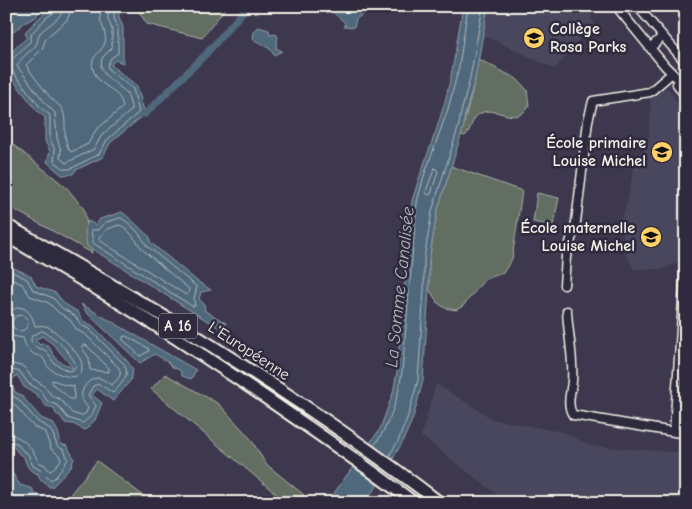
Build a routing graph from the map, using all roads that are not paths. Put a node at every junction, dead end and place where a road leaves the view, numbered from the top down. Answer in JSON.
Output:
{"nodes":[{"id":1,"x":616,"y":6,"type":"edge"},
{"id":2,"x":637,"y":6,"type":"edge"},
{"id":3,"x":663,"y":36,"type":"junction"},
{"id":4,"x":650,"y":48,"type":"junction"},
{"id":5,"x":686,"y":63,"type":"edge"},
{"id":6,"x":671,"y":74,"type":"junction"},
{"id":7,"x":685,"y":93,"type":"edge"},
{"id":8,"x":6,"y":225,"type":"edge"},
{"id":9,"x":6,"y":236,"type":"edge"},
{"id":10,"x":686,"y":255,"type":"edge"},
{"id":11,"x":564,"y":285,"type":"dead end"},
{"id":12,"x":567,"y":311,"type":"dead end"},
{"id":13,"x":674,"y":431,"type":"junction"},
{"id":14,"x":686,"y":434,"type":"edge"},
{"id":15,"x":414,"y":503,"type":"edge"},
{"id":16,"x":440,"y":503,"type":"edge"}],
"edges":[{"from":1,"to":4,"type":"street"},
{"from":2,"to":3,"type":"street"},
{"from":3,"to":4,"type":"street"},
{"from":3,"to":5,"type":"street"},
{"from":4,"to":6,"type":"street"},
{"from":6,"to":7,"type":"street"},
{"from":6,"to":11,"type":"street"},
{"from":8,"to":16,"type":"highway","name":"L'Européenne","number":"A 16"},
{"from":9,"to":15,"type":"highway","name":"L'Européenne","number":"A 16"},
{"from":10,"to":13,"type":"street"},
{"from":12,"to":13,"type":"street"},
{"from":13,"to":14,"type":"street"}]}
